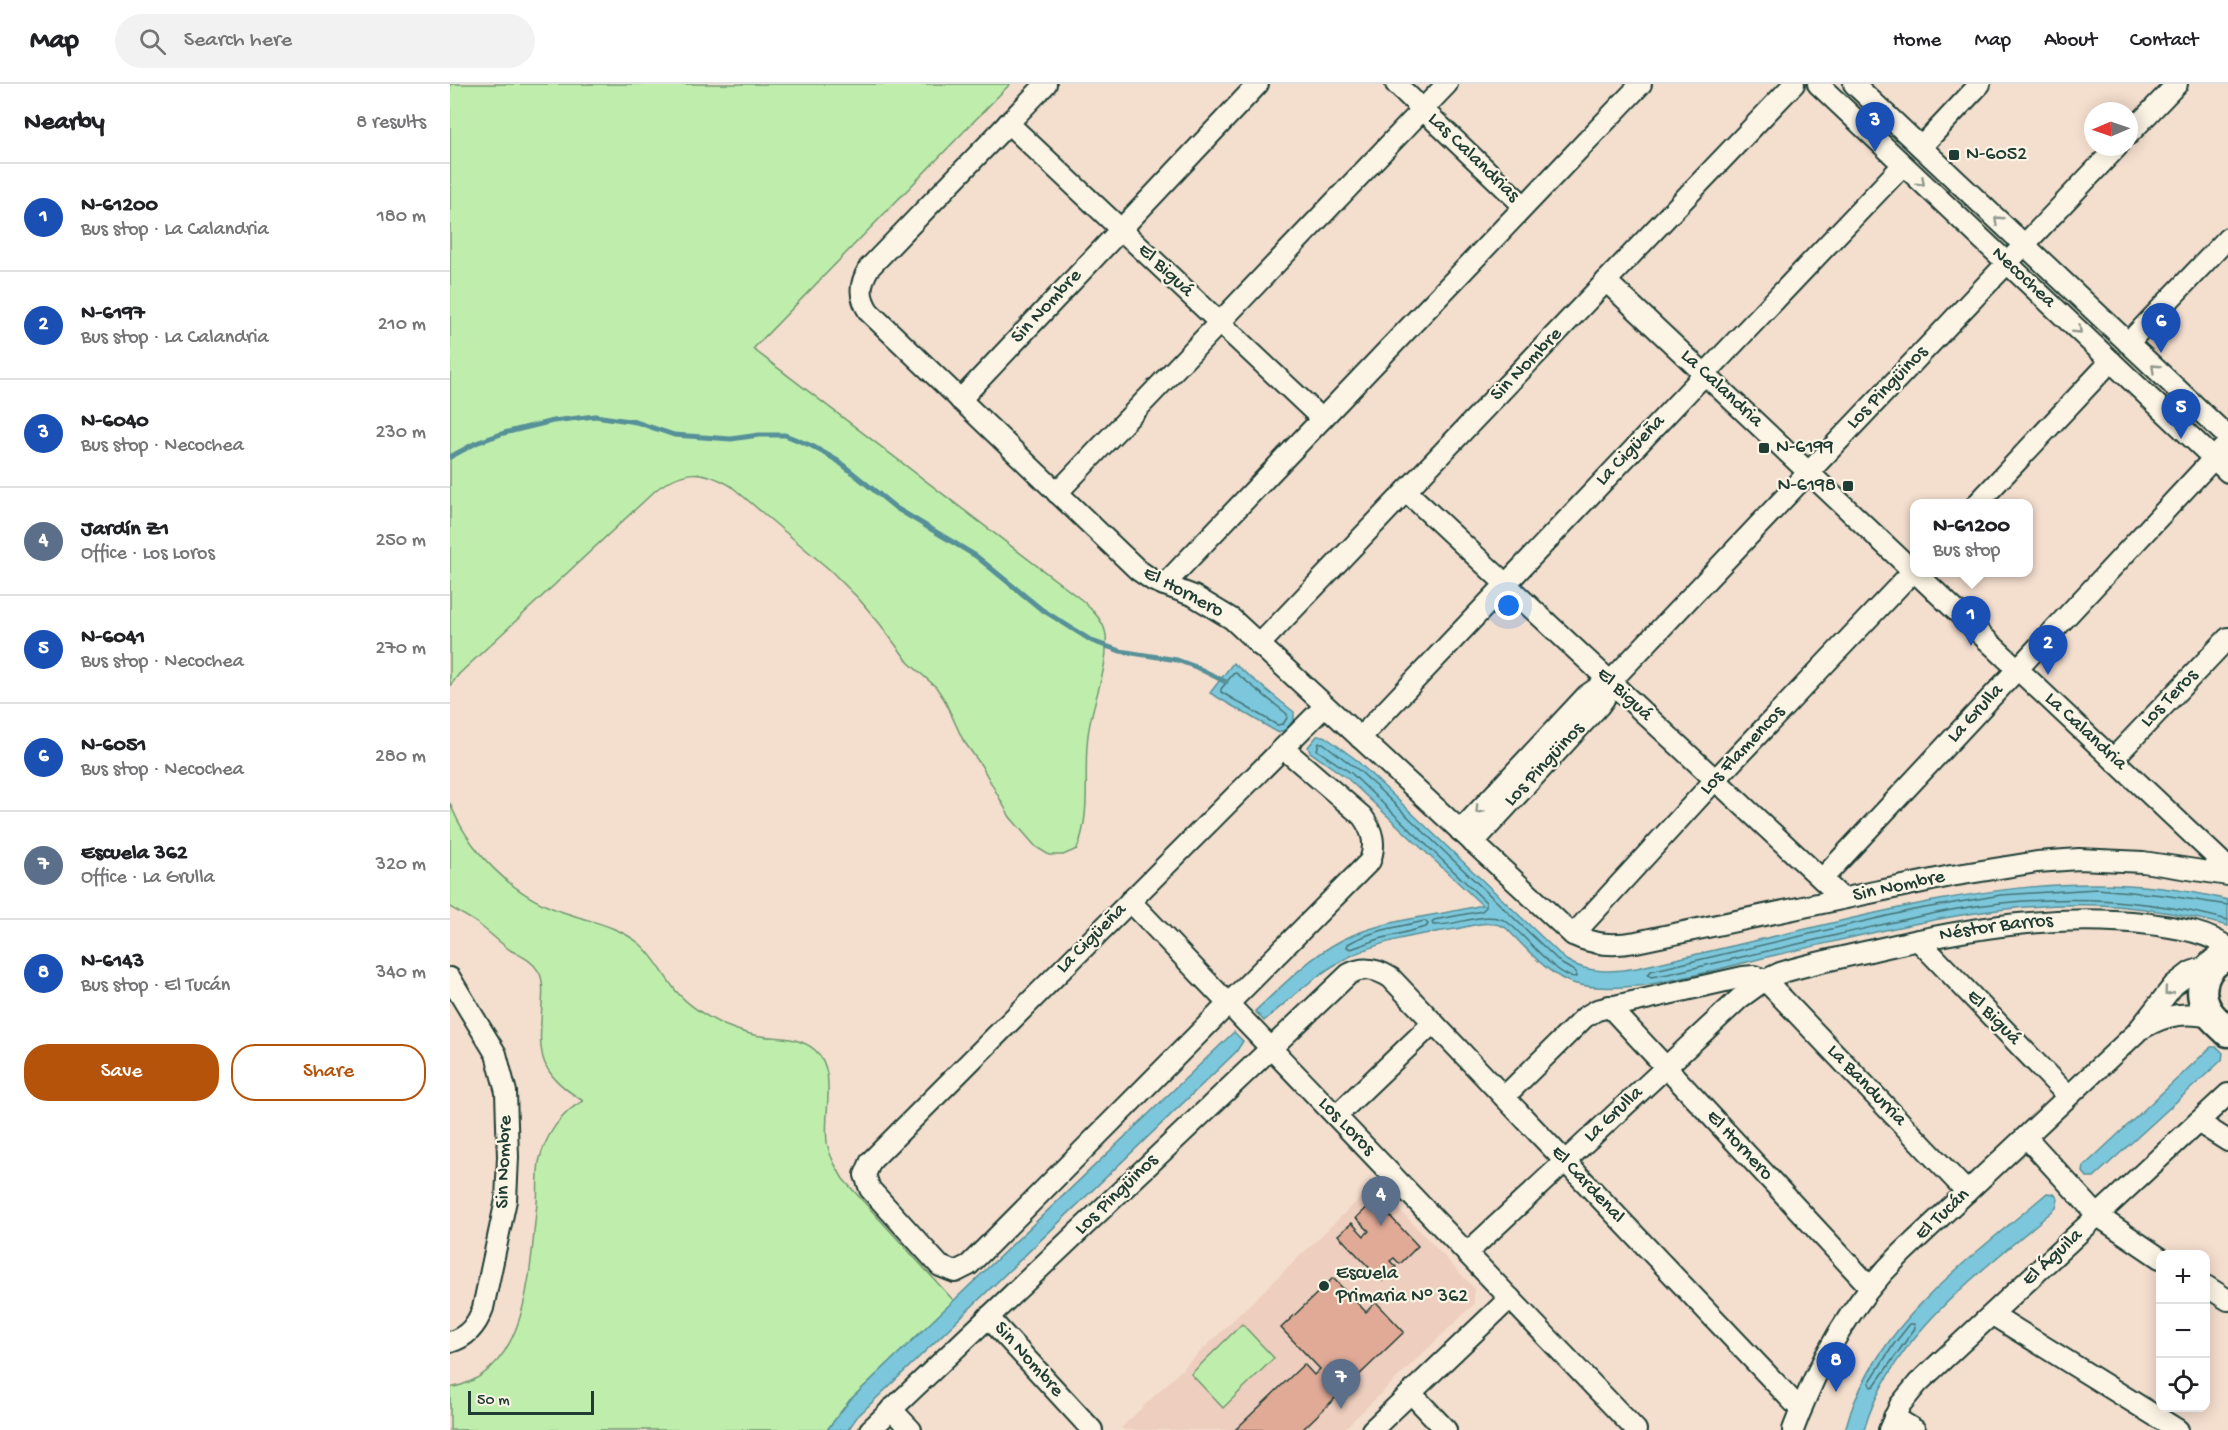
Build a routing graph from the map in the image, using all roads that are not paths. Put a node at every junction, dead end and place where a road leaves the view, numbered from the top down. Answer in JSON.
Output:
{"nodes":[{"id":1,"x":1046,"y":84,"type":"edge"},
{"id":2,"x":1258,"y":84,"type":"edge"},
{"id":3,"x":1395,"y":84,"type":"edge"},
{"id":4,"x":1447,"y":84,"type":"edge"},
{"id":5,"x":1641,"y":84,"type":"edge"},
{"id":6,"x":1794,"y":84,"type":"edge"},
{"id":7,"x":1818,"y":84,"type":"edge"},
{"id":8,"x":1854,"y":84,"type":"edge"},
{"id":9,"x":1980,"y":84,"type":"edge"},
{"id":10,"x":2177,"y":84,"type":"edge"},
{"id":11,"x":1422,"y":110,"type":"junction"},
{"id":12,"x":1008,"y":123,"type":"junction"},
{"id":13,"x":2138,"y":125,"type":"edge"},
{"id":14,"x":1921,"y":147,"type":"junction"},
{"id":15,"x":2109,"y":156,"type":"edge"},
{"id":16,"x":1903,"y":165,"type":"junction"},
{"id":17,"x":1524,"y":206,"type":"junction"},
{"id":18,"x":1120,"y":230,"type":"junction"},
{"id":19,"x":2228,"y":238,"type":"edge"},
{"id":20,"x":2025,"y":245,"type":"junction"},
{"id":21,"x":2007,"y":263,"type":"junction"},
{"id":22,"x":1606,"y":281,"type":"junction"},
{"id":23,"x":1219,"y":323,"type":"junction"},
{"id":24,"x":2128,"y":343,"type":"junction"},
{"id":25,"x":2111,"y":362,"type":"junction"},
{"id":26,"x":1705,"y":374,"type":"junction"},
{"id":27,"x":960,"y":400,"type":"junction"},
{"id":28,"x":1322,"y":419,"type":"junction"},
{"id":29,"x":2228,"y":437,"type":"edge"},
{"id":30,"x":2228,"y":443,"type":"edge"},
{"id":31,"x":2221,"y":465,"type":"edge"},
{"id":32,"x":1809,"y":472,"type":"junction"},
{"id":33,"x":1406,"y":491,"type":"junction"},
{"id":34,"x":1057,"y":493,"type":"junction"},
{"id":35,"x":1982,"y":499,"type":"edge"},
{"id":36,"x":1910,"y":567,"type":"edge"},
{"id":37,"x":1910,"y":575,"type":"edge"},
{"id":38,"x":1920,"y":577,"type":"edge"},
{"id":39,"x":1505,"y":584,"type":"junction"},
{"id":40,"x":1164,"y":585,"type":"junction"},
{"id":41,"x":2228,"y":638,"type":"edge"},
{"id":42,"x":1259,"y":645,"type":"junction"},
{"id":43,"x":2017,"y":669,"type":"junction"},
{"id":44,"x":1610,"y":682,"type":"junction"},
{"id":45,"x":1325,"y":706,"type":"junction"},
{"id":46,"x":1360,"y":738,"type":"junction"},
{"id":47,"x":1283,"y":748,"type":"junction"},
{"id":48,"x":2113,"y":759,"type":"junction"},
{"id":49,"x":1715,"y":780,"type":"junction"},
{"id":50,"x":1466,"y":837,"type":"junction"},
{"id":51,"x":2224,"y":855,"type":"edge"},
{"id":52,"x":2228,"y":875,"type":"edge"},
{"id":53,"x":1822,"y":879,"type":"junction"},
{"id":54,"x":1842,"y":898,"type":"junction"},
{"id":55,"x":1130,"y":901,"type":"junction"},
{"id":56,"x":1573,"y":935,"type":"junction"},
{"id":57,"x":1918,"y":940,"type":"junction"},
{"id":58,"x":2222,"y":956,"type":"edge"},
{"id":59,"x":1369,"y":968,"type":"joint"},
{"id":60,"x":450,"y":978,"type":"edge"},
{"id":61,"x":1765,"y":980,"type":"junction"},
{"id":62,"x":1229,"y":1005,"type":"junction"},
{"id":63,"x":1609,"y":1006,"type":"junction"},
{"id":64,"x":1433,"y":1023,"type":"junction"},
{"id":65,"x":2221,"y":1025,"type":"edge"},
{"id":66,"x":2136,"y":1033,"type":"junction"},
{"id":67,"x":1271,"y":1049,"type":"junction"},
{"id":68,"x":1666,"y":1067,"type":"junction"},
{"id":69,"x":2228,"y":1094,"type":"edge"},
{"id":70,"x":2068,"y":1096,"type":"junction"},
{"id":71,"x":1504,"y":1097,"type":"junction"},
{"id":72,"x":1336,"y":1116,"type":"junction"},
{"id":73,"x":2198,"y":1122,"type":"junction"},
{"id":74,"x":2025,"y":1137,"type":"junction"},
{"id":75,"x":2228,"y":1141,"type":"edge"},
{"id":76,"x":1565,"y":1161,"type":"junction"},
{"id":77,"x":1967,"y":1192,"type":"junction"},
{"id":78,"x":2098,"y":1216,"type":"junction"},
{"id":79,"x":1467,"y":1253,"type":"junction"},
{"id":80,"x":2156,"y":1255,"type":"edge"},
{"id":81,"x":1870,"y":1287,"type":"junction"},
{"id":82,"x":2210,"y":1289,"type":"edge"},
{"id":83,"x":1510,"y":1298,"type":"junction"},
{"id":84,"x":2228,"y":1300,"type":"edge"},
{"id":85,"x":1993,"y":1315,"type":"junction"},
{"id":86,"x":988,"y":1317,"type":"junction"},
{"id":87,"x":450,"y":1342,"type":"edge"},
{"id":88,"x":1411,"y":1393,"type":"junction"},
{"id":89,"x":891,"y":1409,"type":"junction"},
{"id":90,"x":1801,"y":1410,"type":"junction"},
{"id":91,"x":1892,"y":1424,"type":"edge"},
{"id":92,"x":870,"y":1430,"type":"edge"},
{"id":93,"x":910,"y":1430,"type":"edge"},
{"id":94,"x":1092,"y":1430,"type":"edge"},
{"id":95,"x":1372,"y":1430,"type":"edge"},
{"id":96,"x":1446,"y":1430,"type":"edge"},
{"id":97,"x":1636,"y":1430,"type":"edge"},
{"id":98,"x":1793,"y":1430,"type":"edge"},
{"id":99,"x":1915,"y":1430,"type":"edge"},
{"id":100,"x":2178,"y":1430,"type":"edge"}],
"edges":[{"from":1,"to":12,"type":"street"},
{"from":2,"to":18,"type":"street","name":"Sin Nombre"},
{"from":3,"to":11,"type":"street","name":"Las Calandrias"},
{"from":4,"to":11,"type":"street"},
{"from":5,"to":17,"type":"street"},
{"from":6,"to":22,"type":"street","name":"Sin Nombre"},
{"from":7,"to":16,"type":"street","name":"Necochea"},
{"from":8,"to":14,"type":"street","name":"Necochea"},
{"from":9,"to":14,"type":"street"},
{"from":10,"to":13,"type":"street"},
{"from":11,"to":17,"type":"street","name":"Las Calandrias"},
{"from":11,"to":23,"type":"street"},
{"from":12,"to":18,"type":"street","name":"El Biguá"},
{"from":12,"to":27,"type":"street","name":"El Hornero"},
{"from":20,"to":14,"type":"street","name":"Necochea","one_way":true},
{"from":15,"to":20,"type":"street","name":"Los Pingüinos"},
{"from":16,"to":21,"type":"street","name":"Necochea","one_way":true},
{"from":16,"to":26,"type":"street","name":"La Cigüeña"},
{"from":17,"to":28,"type":"street"},
{"from":18,"to":23,"type":"street","name":"El Biguá"},
{"from":18,"to":27,"type":"street","name":"Sin Nombre"},
{"from":19,"to":24,"type":"street"},
{"from":20,"to":21,"type":"street","name":"Los Pingüinos"},
{"from":20,"to":24,"type":"street","name":"Necochea"},
{"from":21,"to":25,"type":"street","name":"Necochea","one_way":true},
{"from":21,"to":32,"type":"street","name":"Los Pingüinos"},
{"from":22,"to":26,"type":"street","name":"La Calandria"},
{"from":22,"to":33,"type":"street","name":"Sin Nombre"},
{"from":23,"to":28,"type":"street","name":"El Biguá"},
{"from":23,"to":34,"type":"street"},
{"from":29,"to":24,"type":"street","name":"Necochea","one_way":true},
{"from":25,"to":31,"type":"street","name":"Necochea"},
{"from":25,"to":35,"type":"street"},
{"from":26,"to":32,"type":"street","name":"La Calandria"},
{"from":26,"to":39,"type":"street","name":"La Cigüeña"},
{"from":27,"to":34,"type":"street","name":"El Hornero"},
{"from":28,"to":40,"type":"street"},
{"from":30,"to":31,"type":"street","name":"La Grulla"},
{"from":31,"to":43,"type":"street","name":"La Grulla"},
{"from":32,"to":36,"type":"street","name":"La Calandria"},
{"from":32,"to":44,"type":"street","name":"Los Pingüinos"},
{"from":33,"to":39,"type":"street","name":"El Biguá"},
{"from":33,"to":42,"type":"street","name":"Sin Nombre"},
{"from":34,"to":40,"type":"street","name":"El Hornero"},
{"from":37,"to":49,"type":"street","name":"Los Flamencos"},
{"from":38,"to":43,"type":"street","name":"La Calandria"},
{"from":39,"to":44,"type":"street","name":"El Biguá"},
{"from":39,"to":46,"type":"street","name":"La Cigüeña"},
{"from":40,"to":42,"type":"street","name":"El Hornero"},
{"from":41,"to":48,"type":"street","name":"Los Teros"},
{"from":42,"to":45,"type":"street","name":"El Hornero"},
{"from":43,"to":48,"type":"street","name":"La Calandria"},
{"from":43,"to":53,"type":"street","name":"La Grulla"},
{"from":44,"to":49,"type":"street","name":"El Biguá"},
{"from":44,"to":50,"type":"street","name":"Los Pingüinos"},
{"from":45,"to":46,"type":"street","name":"El Hornero"},
{"from":45,"to":47,"type":"street","name":"La Cigüeña"},
{"from":46,"to":50,"type":"street","name":"El Hornero"},
{"from":47,"to":55,"type":"street","name":"La Cigüeña"},
{"from":47,"to":62,"type":"street"},
{"from":48,"to":51,"type":"street","name":"La Calandria"},
{"from":49,"to":53,"type":"street","name":"El Biguá"},
{"from":49,"to":56,"type":"street","name":"Los Flamencos"},
{"from":50,"to":56,"type":"street","name":"El Hornero"},
{"from":52,"to":54,"type":"street","name":"Sin Nombre"},
{"from":53,"to":54,"type":"street","name":"El Biguá"},
{"from":54,"to":56,"type":"street","name":"Sin Nombre"},
{"from":55,"to":62,"type":"street","name":"Los Loros"},
{"from":55,"to":62,"type":"street","name":"La Cigüeña"},
{"from":57,"to":58,"type":"street","name":"Néstor Barros"},
{"from":57,"to":61,"type":"street","name":"Néstor Barros"},
{"from":57,"to":70,"type":"street","name":"El Biguá"},
{"from":58,"to":65,"type":"street"},
{"from":58,"to":66,"type":"street","name":"El Tucán","one_way":true},
{"from":59,"to":64,"type":"street","name":"El Cardenal"},
{"from":59,"to":67,"type":"street","name":"Los Pingüinos"},
{"from":60,"to":87,"type":"street","name":"Sin Nombre"},
{"from":61,"to":63,"type":"street"},
{"from":61,"to":68,"type":"street","name":"La Grulla"},
{"from":61,"to":77,"type":"street","name":"La Bandurria"},
{"from":62,"to":67,"type":"street","name":"Los Loros"},
{"from":63,"to":68,"type":"street","name":"El Hornero"},
{"from":63,"to":71,"type":"street"},
{"from":64,"to":71,"type":"street","name":"El Cardenal"},
{"from":64,"to":72,"type":"street"},
{"from":65,"to":66,"type":"street","name":"El Tucán"},
{"from":66,"to":70,"type":"street","name":"El Tucán"},
{"from":67,"to":72,"type":"street","name":"Los Loros"},
{"from":67,"to":86,"type":"street","name":"Los Pingüinos"},
{"from":68,"to":76,"type":"street","name":"La Grulla"},
{"from":68,"to":81,"type":"street","name":"El Hornero"},
{"from":69,"to":73,"type":"street","name":"El Águila"},
{"from":70,"to":74,"type":"street","name":"El Tucán"},
{"from":71,"to":76,"type":"street","name":"El Cardenal"},
{"from":72,"to":79,"type":"street","name":"Los Loros"},
{"from":73,"to":75,"type":"street"},
{"from":73,"to":78,"type":"street","name":"El Águila"},
{"from":74,"to":77,"type":"street","name":"El Tucán"},
{"from":74,"to":78,"type":"street"},
{"from":76,"to":79,"type":"street","name":"La Grulla"},
{"from":76,"to":90,"type":"street","name":"El Cardenal"},
{"from":77,"to":81,"type":"street","name":"El Tucán"},
{"from":78,"to":80,"type":"street"},
{"from":78,"to":85,"type":"street","name":"El Águila"},
{"from":79,"to":83,"type":"street","name":"Los Loros"},
{"from":81,"to":90,"type":"street","name":"El Tucán"},
{"from":82,"to":84,"type":"street"},
{"from":83,"to":88,"type":"street"},
{"from":83,"to":97,"type":"street","name":"Los Loros"},
{"from":85,"to":91,"type":"street","name":"El Águila"},
{"from":85,"to":100,"type":"street"},
{"from":86,"to":89,"type":"street","name":"Los Pingüinos"},
{"from":86,"to":94,"type":"street","name":"Sin Nombre"},
{"from":88,"to":95,"type":"street"},
{"from":88,"to":96,"type":"street"},
{"from":89,"to":92,"type":"street","name":"Los Pingüinos"},
{"from":89,"to":93,"type":"street"},
{"from":90,"to":98,"type":"street","name":"El Tucán"},
{"from":91,"to":99,"type":"street"}]}
